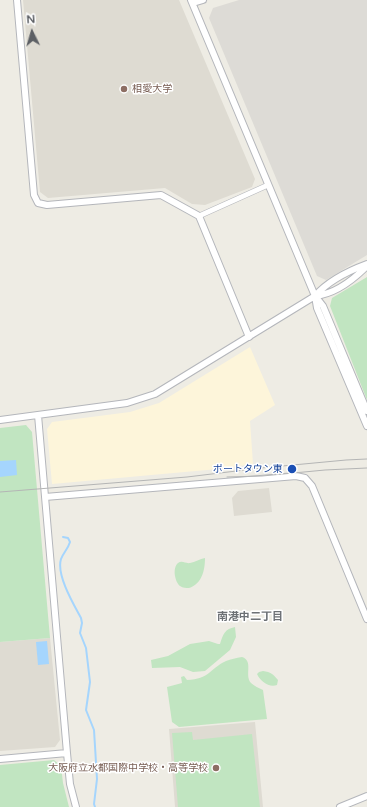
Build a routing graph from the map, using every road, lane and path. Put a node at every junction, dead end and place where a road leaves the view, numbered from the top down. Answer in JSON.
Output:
{"nodes":[{"id":1,"x":17,"y":0,"type":"edge"},
{"id":2,"x":203,"y":0,"type":"edge"},
{"id":3,"x":192,"y":1,"type":"edge"},
{"id":4,"x":268,"y":185,"type":"junction"},
{"id":5,"x":199,"y":216,"type":"junction"},
{"id":6,"x":367,"y":265,"type":"edge"},
{"id":7,"x":315,"y":296,"type":"junction"},
{"id":8,"x":249,"y":337,"type":"junction"},
{"id":9,"x":367,"y":411,"type":"edge"},
{"id":10,"x":38,"y":415,"type":"junction"},
{"id":11,"x":0,"y":420,"type":"edge"},
{"id":12,"x":367,"y":426,"type":"edge"},
{"id":13,"x":46,"y":497,"type":"junction"},
{"id":14,"x":367,"y":619,"type":"edge"},
{"id":15,"x":67,"y":753,"type":"junction"},
{"id":16,"x":0,"y":759,"type":"edge"},
{"id":17,"x":367,"y":796,"type":"edge"},
{"id":18,"x":76,"y":807,"type":"edge"},
{"id":19,"x":340,"y":807,"type":"edge"}],
"edges":[{"from":1,"to":5,"type":"street"},
{"from":2,"to":3,"type":"street"},
{"from":3,"to":4,"type":"street"},
{"from":4,"to":5,"type":"street"},
{"from":4,"to":7,"type":"street"},
{"from":5,"to":8,"type":"street"},
{"from":6,"to":7,"type":"street"},
{"from":7,"to":8,"type":"street"},
{"from":7,"to":9,"type":"street"},
{"from":7,"to":12,"type":"street"},
{"from":8,"to":10,"type":"street"},
{"from":10,"to":11,"type":"street"},
{"from":10,"to":13,"type":"street"},
{"from":13,"to":14,"type":"street"},
{"from":13,"to":15,"type":"street"},
{"from":15,"to":16,"type":"street"},
{"from":15,"to":18,"type":"street"},
{"from":17,"to":19,"type":"street"}]}
